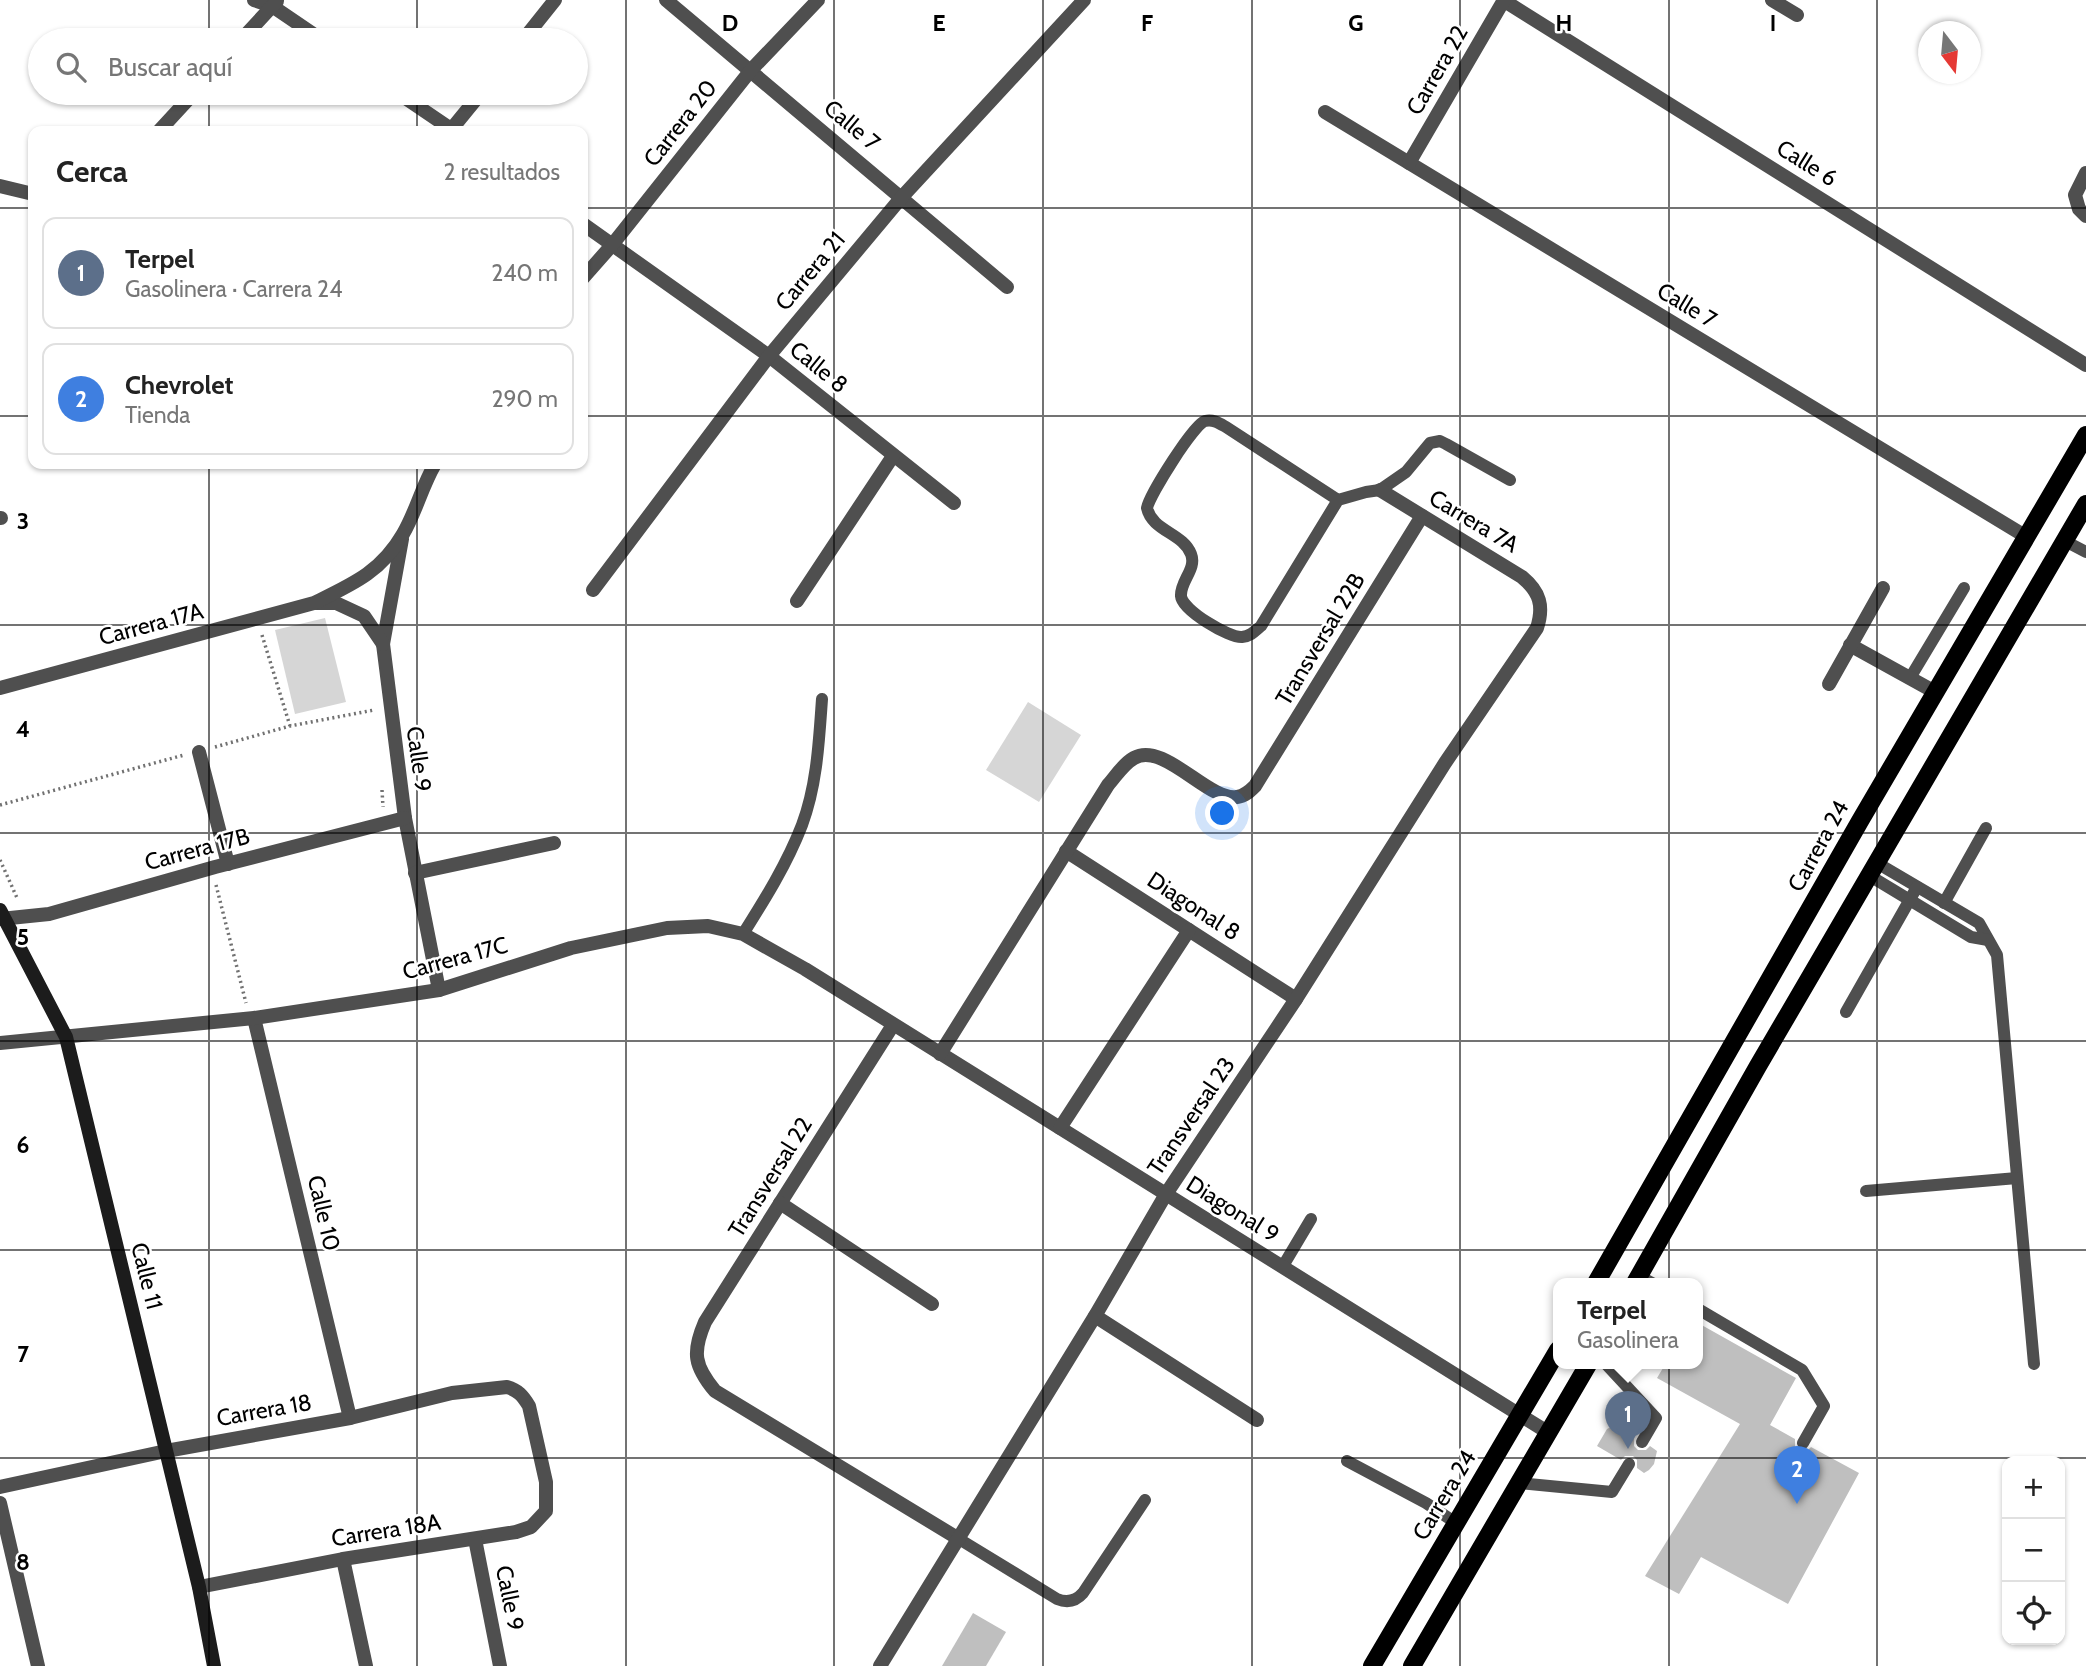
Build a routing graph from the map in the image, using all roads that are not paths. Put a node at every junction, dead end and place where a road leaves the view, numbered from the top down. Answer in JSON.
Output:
{"nodes":[{"id":1,"x":254,"y":0,"type":"edge"},
{"id":2,"x":555,"y":0,"type":"edge"},
{"id":3,"x":666,"y":0,"type":"edge"},
{"id":4,"x":818,"y":0,"type":"edge"},
{"id":5,"x":1084,"y":0,"type":"edge"},
{"id":6,"x":1504,"y":0,"type":"edge"},
{"id":7,"x":1772,"y":0,"type":"edge"},
{"id":8,"x":275,"y":3,"type":"edge"},
{"id":9,"x":1797,"y":15,"type":"dead end"},
{"id":10,"x":252,"y":28,"type":"edge"},
{"id":11,"x":307,"y":28,"type":"edge"},
{"id":12,"x":533,"y":28,"type":"edge"},
{"id":13,"x":751,"y":70,"type":"junction"},
{"id":14,"x":183,"y":105,"type":"edge"},
{"id":15,"x":415,"y":105,"type":"edge"},
{"id":16,"x":472,"y":105,"type":"edge"},
{"id":17,"x":1325,"y":112,"type":"dead end"},
{"id":18,"x":164,"y":126,"type":"edge"},
{"id":19,"x":445,"y":126,"type":"edge"},
{"id":20,"x":456,"y":126,"type":"edge"},
{"id":21,"x":1409,"y":163,"type":"junction"},
{"id":22,"x":2086,"y":173,"type":"edge"},
{"id":23,"x":0,"y":186,"type":"edge"},
{"id":24,"x":28,"y":193,"type":"edge"},
{"id":25,"x":901,"y":198,"type":"junction"},
{"id":26,"x":2086,"y":216,"type":"edge"},
{"id":27,"x":588,"y":228,"type":"edge"},
{"id":28,"x":612,"y":245,"type":"junction"},
{"id":29,"x":588,"y":272,"type":"edge"},
{"id":30,"x":1007,"y":286,"type":"dead end"},
{"id":31,"x":769,"y":356,"type":"junction"},
{"id":32,"x":2086,"y":365,"type":"edge"},
{"id":33,"x":2086,"y":435,"type":"edge"},
{"id":34,"x":893,"y":456,"type":"junction"},
{"id":35,"x":433,"y":469,"type":"edge"},
{"id":36,"x":1510,"y":480,"type":"dead end"},
{"id":37,"x":1380,"y":490,"type":"junction"},
{"id":38,"x":1338,"y":500,"type":"junction"},
{"id":39,"x":954,"y":503,"type":"dead end"},
{"id":40,"x":2086,"y":504,"type":"edge"},
{"id":41,"x":1422,"y":516,"type":"junction"},
{"id":42,"x":404,"y":533,"type":"junction"},
{"id":43,"x":2025,"y":536,"type":"junction"},
{"id":44,"x":2065,"y":541,"type":"junction"},
{"id":45,"x":2086,"y":552,"type":"edge"},
{"id":46,"x":1883,"y":588,"type":"dead end"},
{"id":47,"x":1964,"y":588,"type":"dead end"},
{"id":48,"x":593,"y":590,"type":"dead end"},
{"id":49,"x":1539,"y":597,"type":"joint"},
{"id":50,"x":797,"y":601,"type":"dead end"},
{"id":51,"x":314,"y":603,"type":"junction"},
{"id":52,"x":383,"y":645,"type":"junction"},
{"id":53,"x":1850,"y":645,"type":"junction"},
{"id":54,"x":1910,"y":678,"type":"junction"},
{"id":55,"x":1829,"y":684,"type":"dead end"},
{"id":56,"x":0,"y":688,"type":"edge"},
{"id":57,"x":1935,"y":692,"type":"junction"},
{"id":58,"x":822,"y":698,"type":"dead end"},
{"id":59,"x":199,"y":751,"type":"road end"},
{"id":60,"x":405,"y":818,"type":"junction"},
{"id":61,"x":1986,"y":828,"type":"dead end"},
{"id":62,"x":554,"y":843,"type":"dead end"},
{"id":63,"x":1066,"y":851,"type":"junction"},
{"id":64,"x":228,"y":863,"type":"junction"},
{"id":65,"x":1873,"y":870,"type":"junction"},
{"id":66,"x":415,"y":873,"type":"junction"},
{"id":67,"x":1917,"y":887,"type":"junction"},
{"id":68,"x":1910,"y":900,"type":"junction"},
{"id":69,"x":1944,"y":902,"type":"junction"},
{"id":70,"x":2,"y":916,"type":"edge"},
{"id":71,"x":1189,"y":930,"type":"junction"},
{"id":72,"x":743,"y":934,"type":"junction"},
{"id":73,"x":1988,"y":940,"type":"junction"},
{"id":74,"x":439,"y":990,"type":"junction"},
{"id":75,"x":1296,"y":999,"type":"junction"},
{"id":76,"x":1846,"y":1012,"type":"dead end"},
{"id":77,"x":252,"y":1018,"type":"junction"},
{"id":78,"x":893,"y":1025,"type":"junction"},
{"id":79,"x":66,"y":1037,"type":"junction"},
{"id":80,"x":0,"y":1043,"type":"edge"},
{"id":81,"x":940,"y":1054,"type":"junction"},
{"id":82,"x":1060,"y":1128,"type":"junction"},
{"id":83,"x":2017,"y":1178,"type":"junction"},
{"id":84,"x":1866,"y":1191,"type":"dead end"},
{"id":85,"x":1166,"y":1194,"type":"junction"},
{"id":86,"x":780,"y":1203,"type":"junction"},
{"id":87,"x":1311,"y":1219,"type":"dead end"},
{"id":88,"x":1283,"y":1266,"type":"junction"},
{"id":89,"x":1599,"y":1278,"type":"edge"},
{"id":90,"x":1643,"y":1278,"type":"edge"},
{"id":91,"x":932,"y":1304,"type":"dead end"},
{"id":92,"x":1703,"y":1312,"type":"edge"},
{"id":93,"x":1094,"y":1316,"type":"junction"},
{"id":94,"x":1553,"y":1359,"type":"edge"},
{"id":95,"x":2034,"y":1364,"type":"dead end"},
{"id":96,"x":1586,"y":1369,"type":"edge"},
{"id":97,"x":1611,"y":1369,"type":"edge"},
{"id":98,"x":1521,"y":1414,"type":"junction"},
{"id":99,"x":350,"y":1418,"type":"junction"},
{"id":100,"x":1257,"y":1420,"type":"dead end"},
{"id":101,"x":1549,"y":1433,"type":"junction"},
{"id":102,"x":1642,"y":1442,"type":"dead end"},
{"id":103,"x":1803,"y":1443,"type":"dead end"},
{"id":104,"x":166,"y":1451,"type":"junction"},
{"id":105,"x":1346,"y":1461,"type":"dead end"},
{"id":106,"x":1629,"y":1464,"type":"dead end"},
{"id":107,"x":547,"y":1482,"type":"joint"},
{"id":108,"x":1519,"y":1483,"type":"junction"},
{"id":109,"x":0,"y":1487,"type":"edge"},
{"id":110,"x":1145,"y":1500,"type":"dead end"},
{"id":111,"x":0,"y":1503,"type":"edge"},
{"id":112,"x":1456,"y":1523,"type":"junction"},
{"id":113,"x":475,"y":1539,"type":"junction"},
{"id":114,"x":959,"y":1539,"type":"junction"},
{"id":115,"x":343,"y":1559,"type":"junction"},
{"id":116,"x":199,"y":1587,"type":"junction"},
{"id":117,"x":38,"y":1666,"type":"edge"},
{"id":118,"x":214,"y":1666,"type":"edge"},
{"id":119,"x":366,"y":1666,"type":"edge"},
{"id":120,"x":500,"y":1666,"type":"edge"},
{"id":121,"x":880,"y":1666,"type":"edge"},
{"id":122,"x":1372,"y":1666,"type":"edge"},
{"id":123,"x":1412,"y":1666,"type":"edge"}],
"edges":[{"from":1,"to":8,"type":"street"},
{"from":2,"to":12,"type":"street"},
{"from":3,"to":13,"type":"street","name":"Calle 7"},
{"from":4,"to":13,"type":"street","name":"Carrera 20"},
{"from":5,"to":25,"type":"street","name":"Carrera 21"},
{"from":6,"to":21,"type":"street","name":"Carrera 22"},
{"from":6,"to":32,"type":"street","name":"Calle 6"},
{"from":7,"to":9,"type":"street"},
{"from":8,"to":10,"type":"street"},
{"from":8,"to":11,"type":"street"},
{"from":13,"to":25,"type":"street","name":"Calle 7"},
{"from":13,"to":28,"type":"street","name":"Carrera 20"},
{"from":14,"to":18,"type":"street"},
{"from":15,"to":19,"type":"street"},
{"from":16,"to":20,"type":"street"},
{"from":17,"to":21,"type":"street","name":"Calle 7"},
{"from":21,"to":43,"type":"street","name":"Calle 7"},
{"from":22,"to":26,"type":"street"},
{"from":23,"to":24,"type":"street"},
{"from":25,"to":30,"type":"street","name":"Calle 7"},
{"from":25,"to":31,"type":"street","name":"Carrera 21"},
{"from":27,"to":28,"type":"street","name":"Calle 8"},
{"from":28,"to":29,"type":"street","name":"Carrera 20"},
{"from":28,"to":31,"type":"street","name":"Calle 8"},
{"from":31,"to":34,"type":"street","name":"Calle 8"},
{"from":31,"to":48,"type":"street","name":"Carrera 21"},
{"from":33,"to":43,"type":"main road","name":"Carrera 24"},
{"from":34,"to":39,"type":"street","name":"Calle 8"},
{"from":34,"to":50,"type":"street"},
{"from":35,"to":42,"type":"street"},
{"from":36,"to":37,"type":"lane"},
{"from":37,"to":38,"type":"lane"},
{"from":37,"to":41,"type":"street","name":"Carrera 7A"},
{"from":38,"to":38,"type":"lane"},
{"from":40,"to":44,"type":"main road"},
{"from":41,"to":49,"type":"street","name":"Carrera 7A"},
{"from":41,"to":63,"type":"street","name":"Transversal 22B"},
{"from":42,"to":51,"type":"street","name":"Carrera 17A"},
{"from":42,"to":52,"type":"street","name":"Calle 9"},
{"from":43,"to":57,"type":"main road","name":"Carrera 24"},
{"from":44,"to":45,"type":"lane"},
{"from":44,"to":65,"type":"main road"},
{"from":46,"to":53,"type":"street"},
{"from":47,"to":54,"type":"lane"},
{"from":49,"to":75,"type":"street","name":"Transversal 23"},
{"from":51,"to":52,"type":"street","name":"Carrera 17A"},
{"from":51,"to":56,"type":"street","name":"Carrera 17A"},
{"from":52,"to":60,"type":"street","name":"Calle 9"},
{"from":53,"to":54,"type":"street"},
{"from":53,"to":55,"type":"street"},
{"from":54,"to":57,"type":"street"},
{"from":57,"to":89,"type":"main road","name":"Carrera 24"},
{"from":58,"to":72,"type":"lane"},
{"from":59,"to":64,"type":"street"},
{"from":60,"to":64,"type":"street","name":"Carrera 17B"},
{"from":60,"to":66,"type":"street","name":"Calle 9"},
{"from":61,"to":69,"type":"lane"},
{"from":62,"to":66,"type":"street"},
{"from":63,"to":71,"type":"street","name":"Diagonal 8"},
{"from":63,"to":81,"type":"street"},
{"from":64,"to":70,"type":"street","name":"Carrera 17B"},
{"from":65,"to":67,"type":"lane"},
{"from":65,"to":68,"type":"lane"},
{"from":65,"to":90,"type":"main road"},
{"from":66,"to":74,"type":"street","name":"Calle 9"},
{"from":67,"to":68,"type":"lane"},
{"from":67,"to":69,"type":"lane"},
{"from":68,"to":73,"type":"lane"},
{"from":68,"to":76,"type":"lane"},
{"from":69,"to":73,"type":"lane"},
{"from":70,"to":79,"type":"street","name":"Calle 11"},
{"from":71,"to":75,"type":"street","name":"Diagonal 8"},
{"from":71,"to":82,"type":"street"},
{"from":72,"to":74,"type":"street","name":"Carrera 17C"},
{"from":72,"to":78,"type":"street","name":"Carrera 17C"},
{"from":73,"to":83,"type":"lane"},
{"from":74,"to":77,"type":"street","name":"Carrera 17C"},
{"from":75,"to":85,"type":"street","name":"Transversal 23"},
{"from":77,"to":79,"type":"street","name":"Carrera 17C"},
{"from":77,"to":99,"type":"street","name":"Calle 10"},
{"from":78,"to":81,"type":"street","name":"Diagonal 9"},
{"from":78,"to":86,"type":"street","name":"Transversal 22"},
{"from":79,"to":80,"type":"street","name":"Carrera 17C"},
{"from":79,"to":104,"type":"street","name":"Calle 11"},
{"from":81,"to":82,"type":"street","name":"Diagonal 9"},
{"from":82,"to":85,"type":"street","name":"Diagonal 9"},
{"from":83,"to":84,"type":"lane"},
{"from":83,"to":95,"type":"lane"},
{"from":85,"to":88,"type":"street","name":"Diagonal 9"},
{"from":85,"to":93,"type":"street","name":"Transversal 23"},
{"from":86,"to":91,"type":"street"},
{"from":86,"to":114,"type":"street","name":"Transversal 22"},
{"from":87,"to":88,"type":"lane"},
{"from":88,"to":98,"type":"street","name":"Diagonal 9"},
{"from":92,"to":103,"type":"lane"},
{"from":93,"to":100,"type":"street"},
{"from":93,"to":114,"type":"street","name":"Transversal 23"},
{"from":94,"to":98,"type":"main road","name":"Carrera 24"},
{"from":96,"to":101,"type":"main road"},
{"from":97,"to":102,"type":"lane"},
{"from":98,"to":101,"type":"street","name":"Diagonal 9"},
{"from":98,"to":112,"type":"main road","name":"Carrera 24"},
{"from":99,"to":104,"type":"street","name":"Carrera 18"},
{"from":99,"to":107,"type":"street","name":"Carrera 18"},
{"from":101,"to":108,"type":"main road"},
{"from":104,"to":109,"type":"street","name":"Carrera 18"},
{"from":104,"to":116,"type":"street","name":"Calle 11"},
{"from":105,"to":112,"type":"lane"},
{"from":106,"to":108,"type":"lane"},
{"from":107,"to":113,"type":"street","name":"Carrera 18A"},
{"from":108,"to":123,"type":"main road"},
{"from":110,"to":114,"type":"lane"},
{"from":111,"to":117,"type":"street"},
{"from":112,"to":122,"type":"main road","name":"Carrera 24"},
{"from":113,"to":115,"type":"street","name":"Carrera 18A"},
{"from":113,"to":120,"type":"street","name":"Calle 9"},
{"from":114,"to":121,"type":"street","name":"Transversal 23"},
{"from":115,"to":116,"type":"street","name":"Carrera 18A"},
{"from":115,"to":119,"type":"street"},
{"from":116,"to":118,"type":"street","name":"Calle 11"}]}
